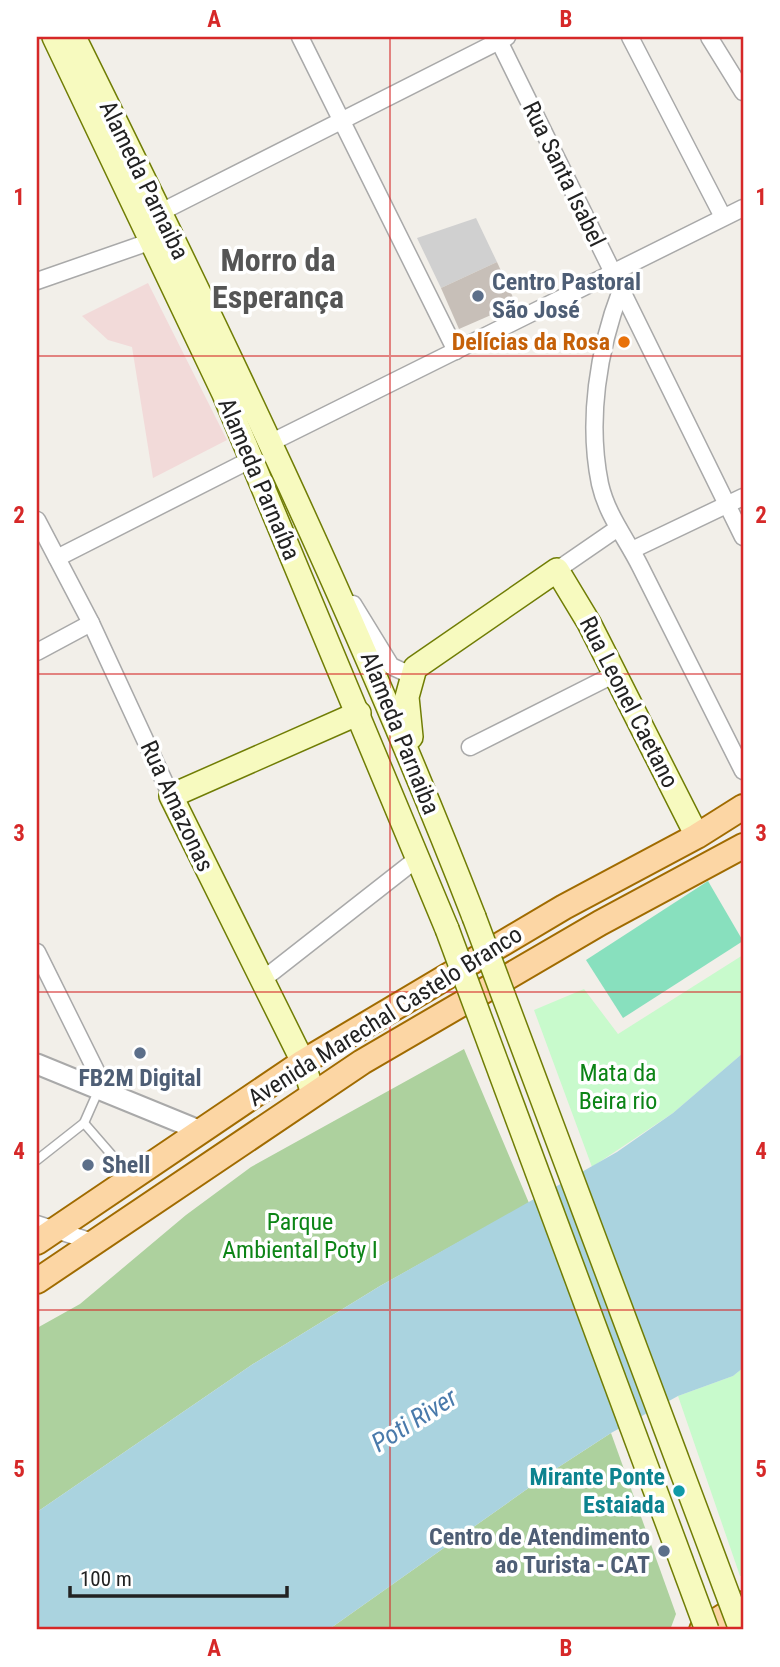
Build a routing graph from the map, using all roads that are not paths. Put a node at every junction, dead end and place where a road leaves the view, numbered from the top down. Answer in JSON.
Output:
{"nodes":[{"id":1,"x":54,"y":37,"type":"edge"},
{"id":2,"x":74,"y":37,"type":"edge"},
{"id":3,"x":300,"y":37,"type":"edge"},
{"id":4,"x":629,"y":37,"type":"edge"},
{"id":5,"x":709,"y":37,"type":"edge"},
{"id":6,"x":501,"y":38,"type":"edge"},
{"id":7,"x":743,"y":92,"type":"edge"},
{"id":8,"x":341,"y":120,"type":"junction"},
{"id":9,"x":743,"y":208,"type":"edge"},
{"id":10,"x":161,"y":212,"type":"junction"},
{"id":11,"x":723,"y":217,"type":"junction"},
{"id":12,"x":152,"y":241,"type":"junction"},
{"id":13,"x":611,"y":271,"type":"junction"},
{"id":14,"x":37,"y":281,"type":"edge"},
{"id":15,"x":621,"y":290,"type":"junction"},
{"id":16,"x":456,"y":351,"type":"junction"},
{"id":17,"x":270,"y":443,"type":"junction"},
{"id":18,"x":250,"y":460,"type":"junction"},
{"id":19,"x":743,"y":497,"type":"edge"},
{"id":20,"x":727,"y":504,"type":"junction"},
{"id":21,"x":37,"y":520,"type":"edge"},
{"id":22,"x":618,"y":528,"type":"junction"},
{"id":23,"x":743,"y":537,"type":"edge"},
{"id":24,"x":632,"y":550,"type":"junction"},
{"id":25,"x":322,"y":551,"type":"junction"},
{"id":26,"x":57,"y":558,"type":"junction"},
{"id":27,"x":557,"y":570,"type":"junction"},
{"id":28,"x":92,"y":622,"type":"junction"},
{"id":29,"x":37,"y":652,"type":"edge"},
{"id":30,"x":415,"y":668,"type":"junction"},
{"id":31,"x":615,"y":674,"type":"junction"},
{"id":32,"x":359,"y":713,"type":"junction"},
{"id":33,"x":470,"y":747,"type":"dead end"},
{"id":34,"x":415,"y":765,"type":"junction"},
{"id":35,"x":743,"y":771,"type":"edge"},
{"id":36,"x":171,"y":796,"type":"junction"},
{"id":37,"x":743,"y":807,"type":"edge"},
{"id":38,"x":697,"y":836,"type":"junction"},
{"id":39,"x":743,"y":846,"type":"edge"},
{"id":40,"x":418,"y":858,"type":"junction"},
{"id":41,"x":540,"y":921,"type":"junction"},
{"id":42,"x":555,"y":949,"type":"junction"},
{"id":43,"x":37,"y":952,"type":"edge"},
{"id":44,"x":261,"y":981,"type":"junction"},
{"id":45,"x":303,"y":1062,"type":"junction"},
{"id":46,"x":37,"y":1064,"type":"edge"},
{"id":47,"x":103,"y":1091,"type":"junction"},
{"id":48,"x":313,"y":1094,"type":"junction"},
{"id":49,"x":84,"y":1123,"type":"junction"},
{"id":50,"x":201,"y":1131,"type":"junction"},
{"id":51,"x":37,"y":1160,"type":"edge"},
{"id":52,"x":132,"y":1178,"type":"junction"},
{"id":53,"x":43,"y":1232,"type":"edge"},
{"id":54,"x":93,"y":1242,"type":"junction"},
{"id":55,"x":37,"y":1281,"type":"edge"},
{"id":56,"x":743,"y":1604,"type":"edge"},
{"id":57,"x":705,"y":1630,"type":"edge"},
{"id":58,"x":741,"y":1630,"type":"edge"}],
"edges":[{"from":1,"to":12,"type":"main road","name":"Alameda Parnaíba"},
{"from":2,"to":10,"type":"main road","name":"Alameda Parnaiba"},
{"from":3,"to":8,"type":"street"},
{"from":4,"to":11,"type":"street"},
{"from":5,"to":7,"type":"street"},
{"from":6,"to":8,"type":"street"},
{"from":6,"to":13,"type":"street","name":"Rua Santa Isabel"},
{"from":8,"to":10,"type":"street"},
{"from":8,"to":16,"type":"street"},
{"from":9,"to":11,"type":"street"},
{"from":10,"to":17,"type":"main road","name":"Alameda Parnaiba"},
{"from":11,"to":13,"type":"street"},
{"from":12,"to":14,"type":"street"},
{"from":12,"to":18,"type":"main road","name":"Alameda Parnaíba"},
{"from":13,"to":15,"type":"street","name":"Rua Santa Isabel"},
{"from":13,"to":16,"type":"street"},
{"from":15,"to":20,"type":"street","name":"Rua Santa Isabel"},
{"from":15,"to":22,"type":"street"},
{"from":16,"to":17,"type":"street"},
{"from":17,"to":25,"type":"main road","name":"Alameda Parnaiba"},
{"from":18,"to":26,"type":"street"},
{"from":18,"to":32,"type":"main road","name":"Alameda Parnaíba"},
{"from":19,"to":20,"type":"street"},
{"from":20,"to":23,"type":"street","name":"Rua Santa Isabel"},
{"from":20,"to":24,"type":"street"},
{"from":21,"to":26,"type":"street","name":"Rua Amazonas"},
{"from":22,"to":24,"type":"street"},
{"from":22,"to":27,"type":"street"},
{"from":24,"to":35,"type":"street"},
{"from":25,"to":30,"type":"street","name":"Alameda Parnaiba"},
{"from":25,"to":34,"type":"main road","name":"Alameda Parnaiba"},
{"from":26,"to":28,"type":"street","name":"Rua Amazonas"},
{"from":27,"to":30,"type":"main road"},
{"from":27,"to":31,"type":"main road","name":"Rua Leonel Caetano"},
{"from":28,"to":29,"type":"street"},
{"from":28,"to":36,"type":"street","name":"Rua Amazonas"},
{"from":30,"to":34,"type":"main road"},
{"from":31,"to":33,"type":"street"},
{"from":31,"to":38,"type":"main road","name":"Rua Leonel Caetano"},
{"from":32,"to":36,"type":"main road"},
{"from":32,"to":40,"type":"main road","name":"Alameda Parnaíba"},
{"from":34,"to":58,"type":"main road","name":"Alameda Parnaiba","bridge":true},
{"from":36,"to":44,"type":"main road","name":"Rua Amazonas"},
{"from":37,"to":38,"type":"main road","name":"Avenida Marechal Castelo Branco"},
{"from":38,"to":41,"type":"main road","name":"Avenida Marechal Castelo Branco"},
{"from":39,"to":42,"type":"main road","name":"Avenida Marechal Castelo Branco"},
{"from":40,"to":44,"type":"street"},
{"from":40,"to":57,"type":"main road","name":"Alameda Parnaíba","bridge":true},
{"from":41,"to":42,"type":"main road"},
{"from":41,"to":45,"type":"main road","name":"Avenida Marechal Castelo Branco"},
{"from":42,"to":48,"type":"main road","name":"Avenida Marechal Castelo Branco"},
{"from":43,"to":47,"type":"street"},
{"from":44,"to":45,"type":"main road","name":"Rua Amazonas"},
{"from":45,"to":48,"type":"main road","name":"Rua Amazonas"},
{"from":45,"to":50,"type":"main road","name":"Avenida Marechal Castelo Branco"},
{"from":46,"to":47,"type":"street"},
{"from":47,"to":49,"type":"lane"},
{"from":47,"to":50,"type":"street"},
{"from":48,"to":54,"type":"main road","name":"Avenida Marechal Castelo Branco"},
{"from":49,"to":51,"type":"lane"},
{"from":49,"to":52,"type":"lane"},
{"from":50,"to":52,"type":"main road","name":"Avenida Marechal Castelo Branco"},
{"from":52,"to":53,"type":"main road","name":"Avenida Marechal Castelo Branco"},
{"from":53,"to":54,"type":"street"},
{"from":54,"to":55,"type":"main road","name":"Avenida Marechal Castelo Branco"},
{"from":56,"to":57,"type":"main road"}]}
